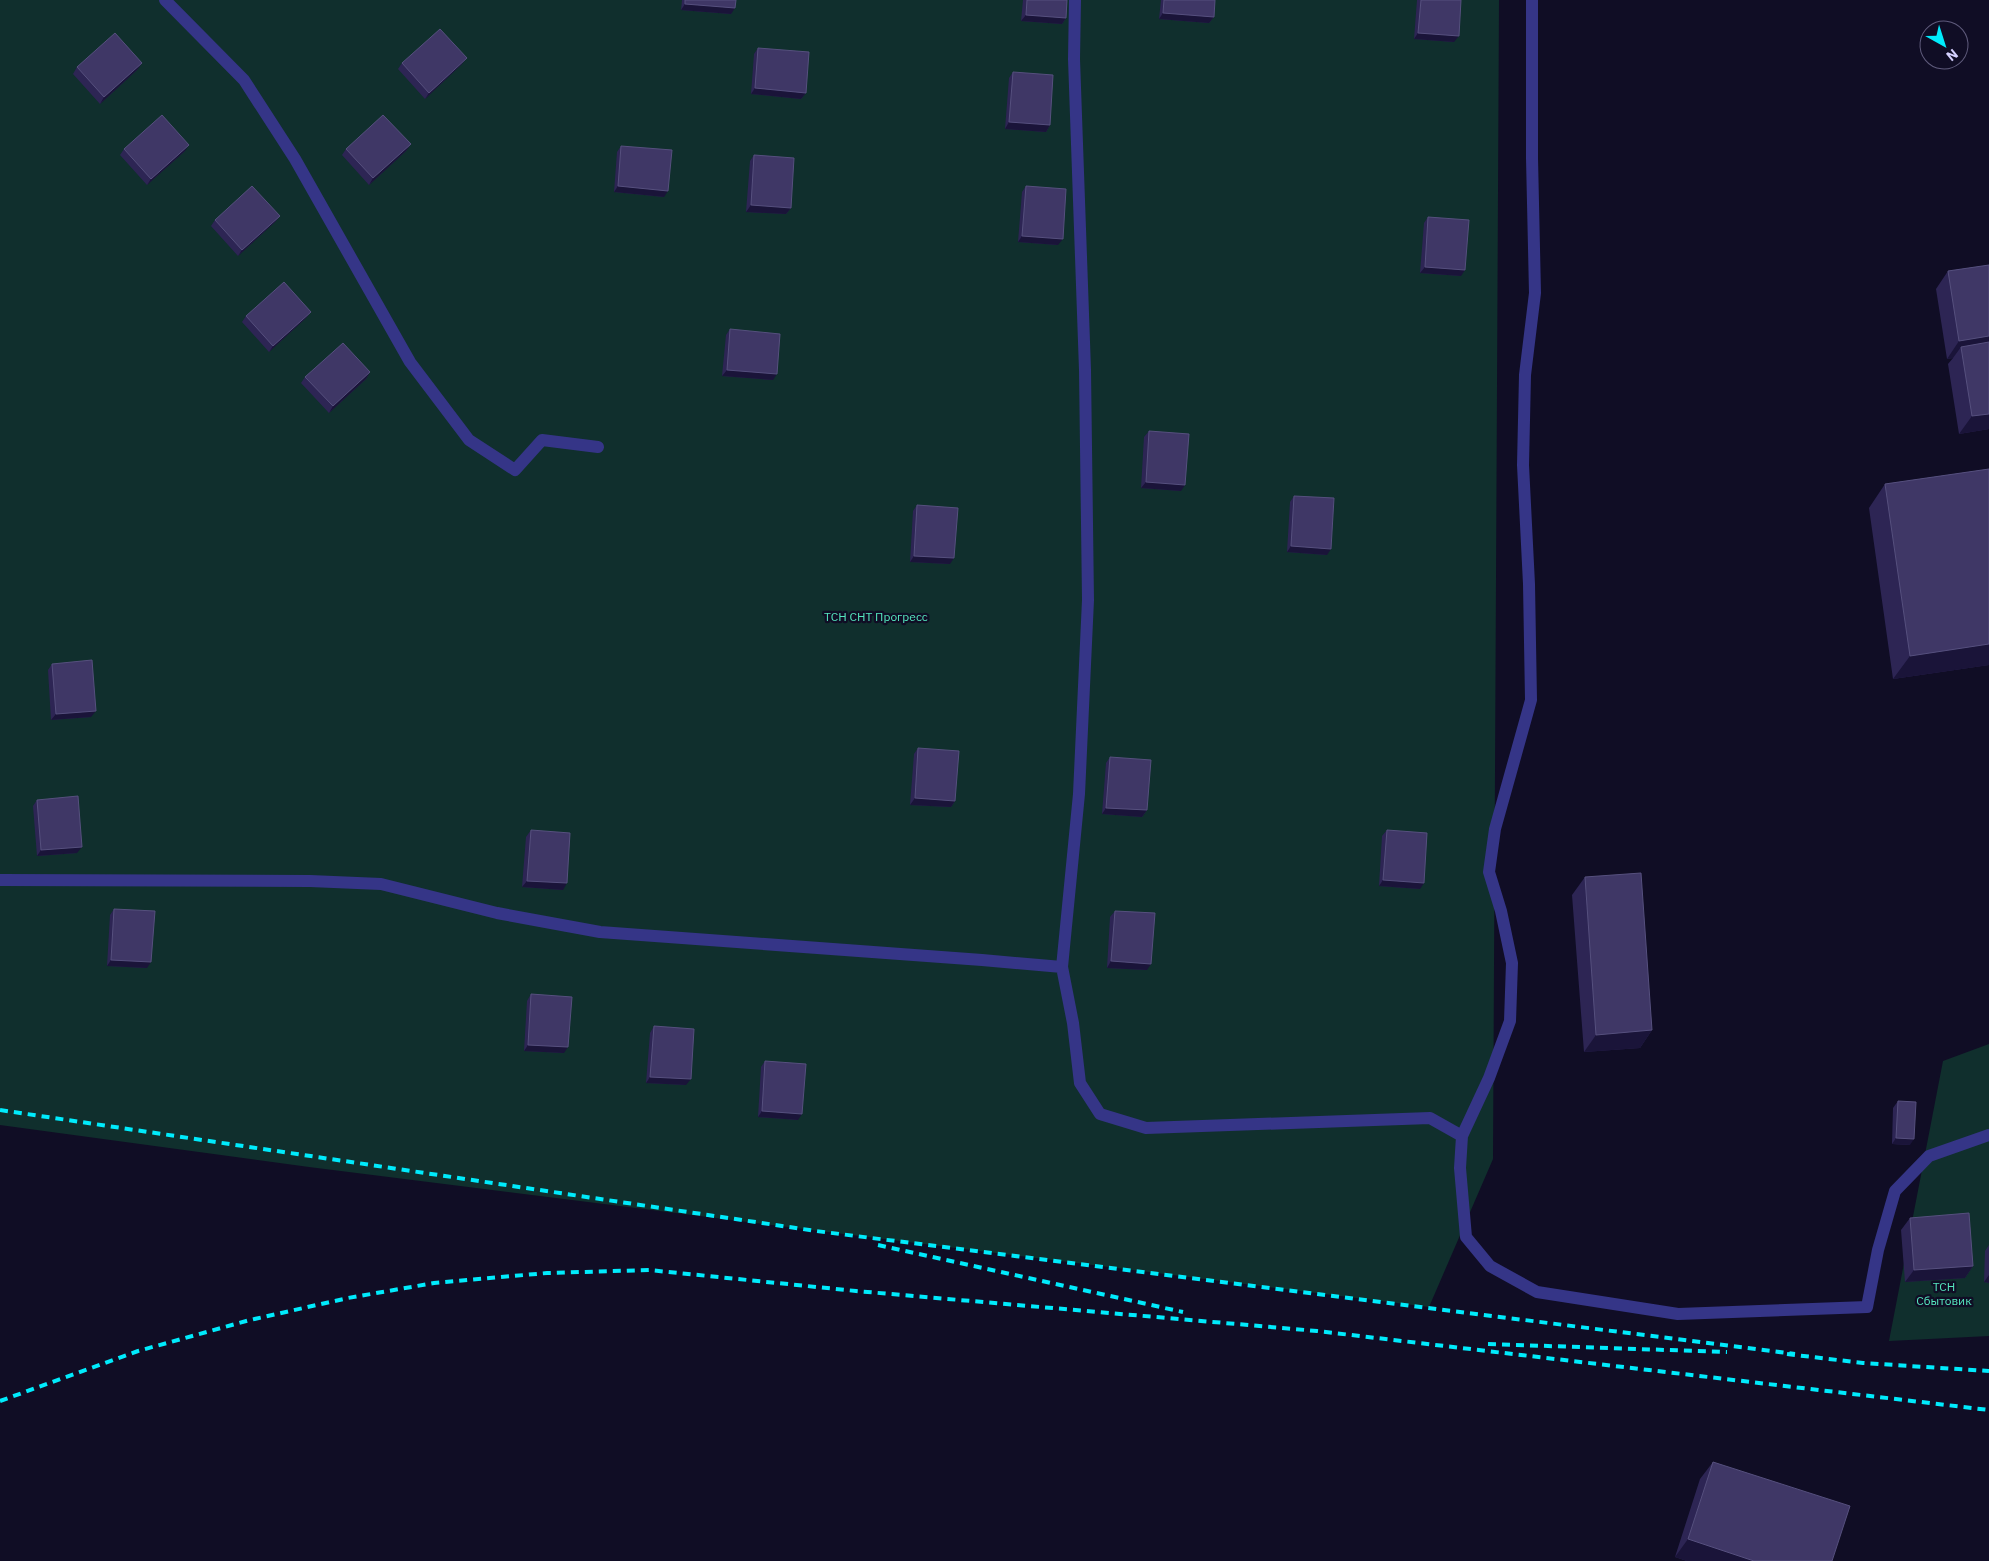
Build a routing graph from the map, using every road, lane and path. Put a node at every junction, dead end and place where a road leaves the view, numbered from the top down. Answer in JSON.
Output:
{"nodes":[{"id":1,"x":165,"y":0,"type":"edge"},
{"id":2,"x":1074,"y":0,"type":"edge"},
{"id":3,"x":1532,"y":0,"type":"edge"},
{"id":4,"x":598,"y":447,"type":"dead end"},
{"id":5,"x":0,"y":880,"type":"edge"},
{"id":6,"x":1062,"y":968,"type":"junction"},
{"id":7,"x":1989,"y":1135,"type":"edge"},
{"id":8,"x":1462,"y":1136,"type":"junction"}],
"edges":[{"from":1,"to":4,"type":"lane"},
{"from":2,"to":6,"type":"lane"},
{"from":3,"to":8,"type":"lane"},
{"from":5,"to":6,"type":"lane"},
{"from":6,"to":8,"type":"lane"},
{"from":7,"to":8,"type":"lane"}]}
